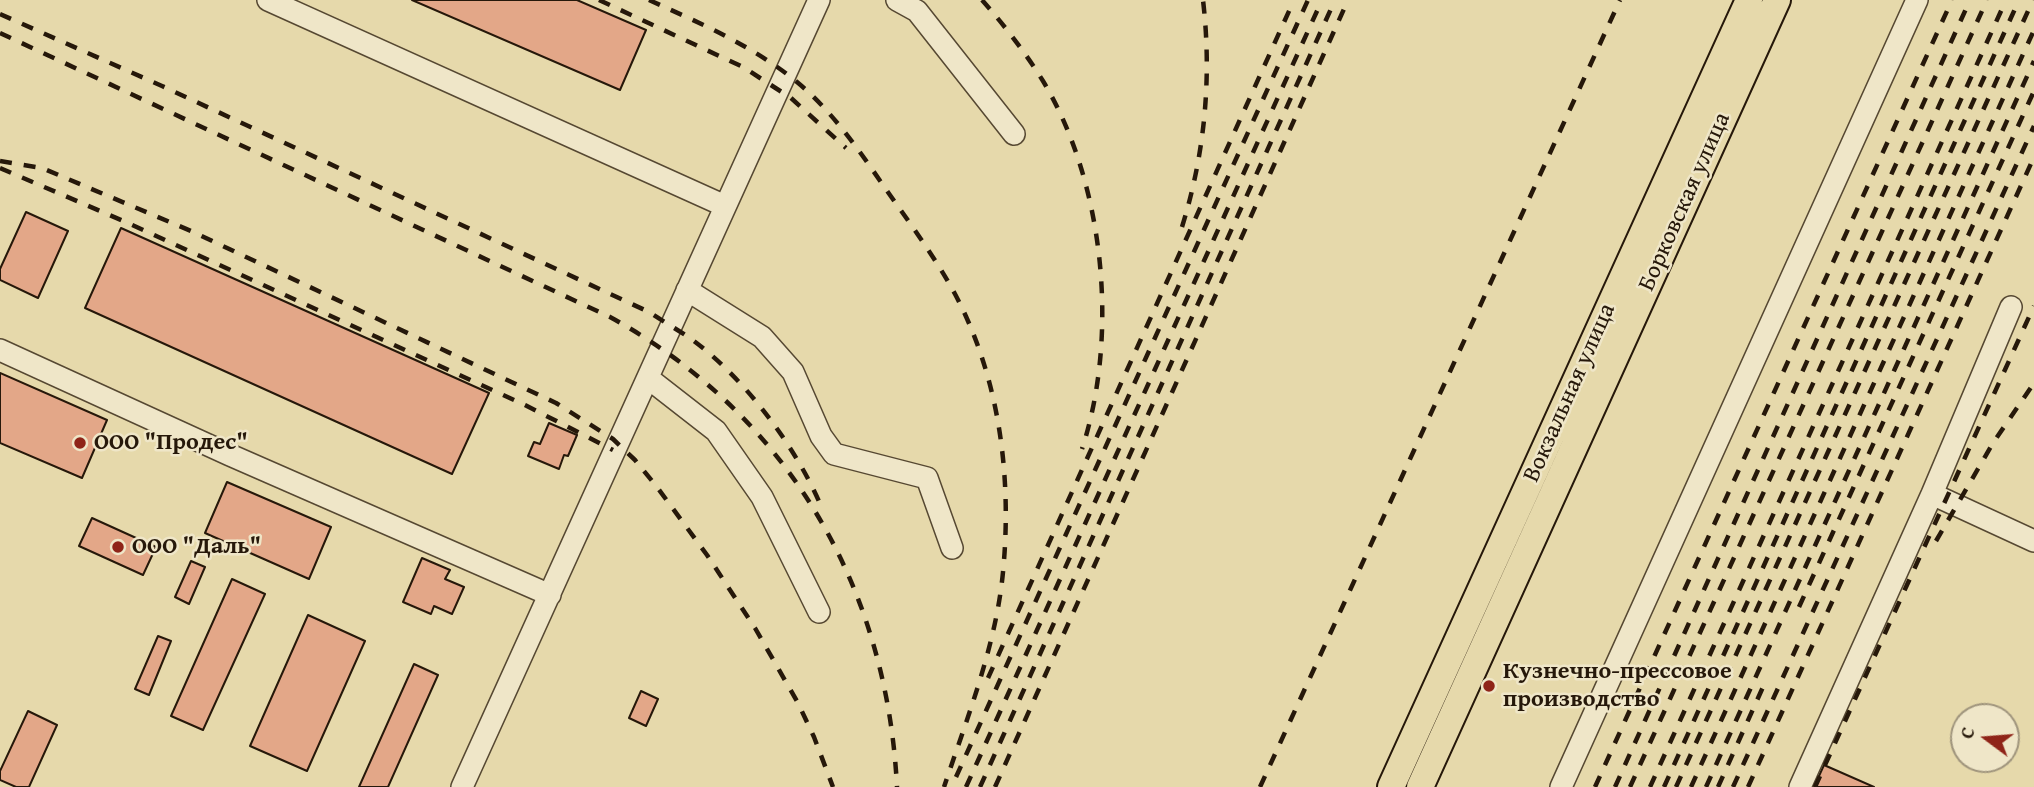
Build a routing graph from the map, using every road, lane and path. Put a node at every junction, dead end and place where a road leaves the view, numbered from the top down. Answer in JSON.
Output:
{"nodes":[{"id":1,"x":268,"y":0,"type":"edge"},
{"id":2,"x":819,"y":0,"type":"edge"},
{"id":3,"x":897,"y":0,"type":"edge"},
{"id":4,"x":1749,"y":0,"type":"edge"},
{"id":5,"x":1777,"y":0,"type":"edge"},
{"id":6,"x":1917,"y":0,"type":"edge"},
{"id":7,"x":1014,"y":134,"type":"dead end"},
{"id":8,"x":725,"y":206,"type":"junction"},
{"id":9,"x":687,"y":290,"type":"junction"},
{"id":10,"x":2011,"y":307,"type":"dead end"},
{"id":11,"x":0,"y":350,"type":"edge"},
{"id":12,"x":648,"y":378,"type":"junction"},
{"id":13,"x":1932,"y":494,"type":"junction"},
{"id":14,"x":2034,"y":541,"type":"edge"},
{"id":15,"x":952,"y":548,"type":"dead end"},
{"id":16,"x":550,"y":595,"type":"junction"},
{"id":17,"x":819,"y":612,"type":"dead end"},
{"id":18,"x":462,"y":787,"type":"edge"},
{"id":19,"x":1391,"y":787,"type":"edge"},
{"id":20,"x":1420,"y":787,"type":"edge"},
{"id":21,"x":1561,"y":787,"type":"edge"},
{"id":22,"x":1800,"y":787,"type":"edge"}],
"edges":[{"from":1,"to":8,"type":"lane"},
{"from":2,"to":8,"type":"lane"},
{"from":3,"to":7,"type":"lane"},
{"from":4,"to":19,"type":"main road","name":"Вокзальная улица"},
{"from":5,"to":20,"type":"main road","name":"Борковская улица"},
{"from":6,"to":21,"type":"lane"},
{"from":8,"to":9,"type":"lane"},
{"from":9,"to":12,"type":"lane"},
{"from":9,"to":15,"type":"lane"},
{"from":10,"to":13,"type":"lane"},
{"from":11,"to":16,"type":"lane"},
{"from":12,"to":16,"type":"lane"},
{"from":12,"to":17,"type":"lane"},
{"from":13,"to":14,"type":"lane"},
{"from":13,"to":22,"type":"lane"},
{"from":16,"to":18,"type":"lane"}]}
